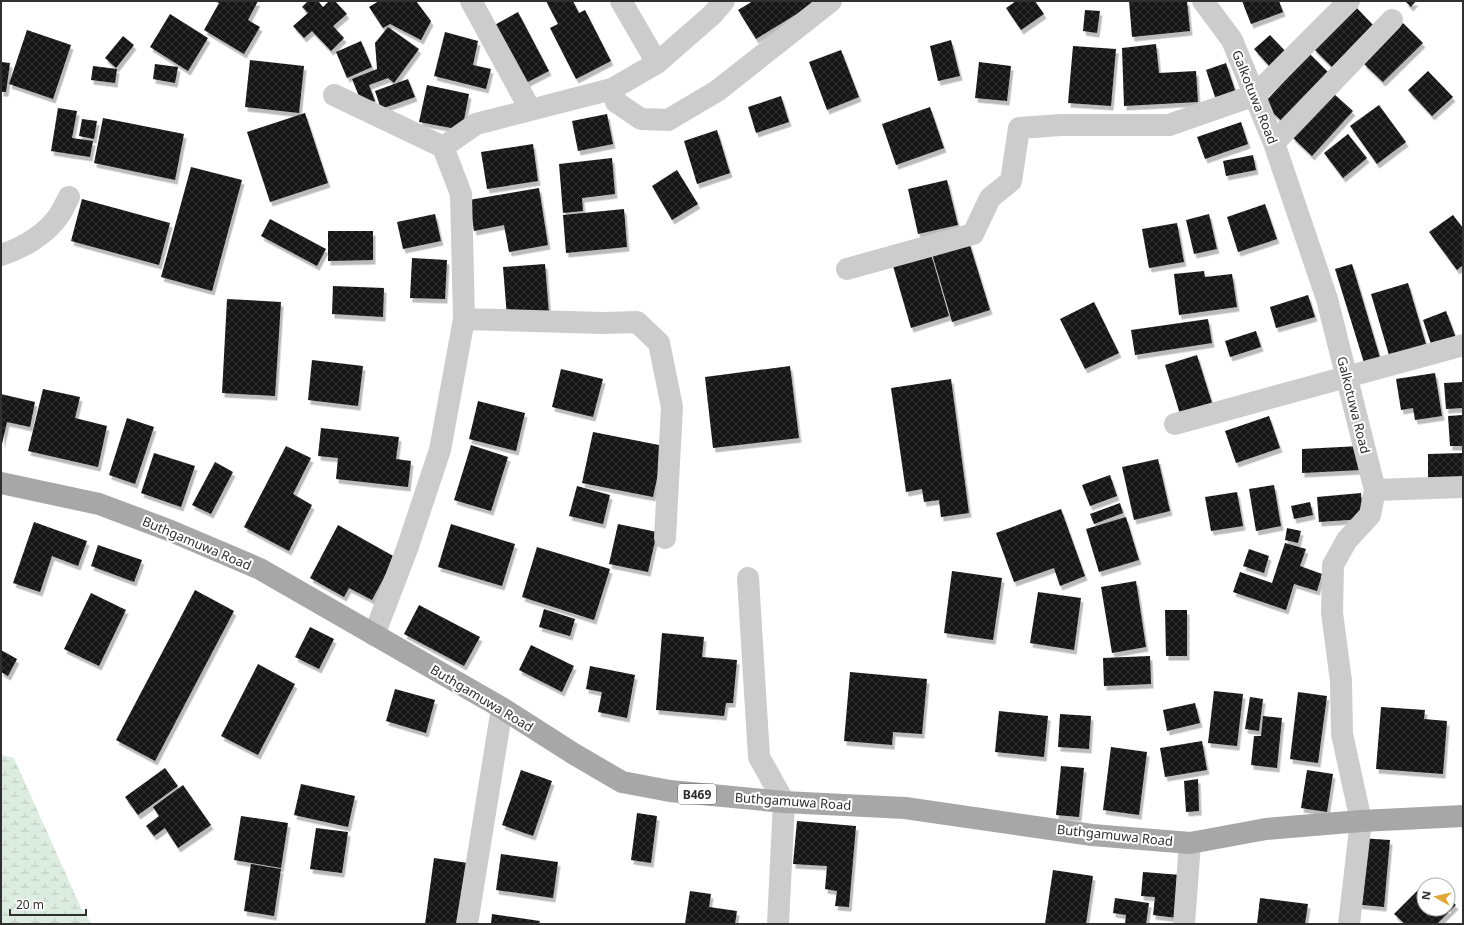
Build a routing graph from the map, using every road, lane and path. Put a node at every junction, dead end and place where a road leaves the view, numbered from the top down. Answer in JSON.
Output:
{"nodes":[{"id":1,"x":471,"y":1,"type":"edge"},
{"id":2,"x":621,"y":1,"type":"edge"},
{"id":3,"x":724,"y":1,"type":"edge"},
{"id":4,"x":831,"y":1,"type":"edge"},
{"id":5,"x":1203,"y":1,"type":"edge"},
{"id":6,"x":1349,"y":1,"type":"edge"},
{"id":7,"x":1392,"y":20,"type":"dead end"},
{"id":8,"x":658,"y":63,"type":"junction"},
{"id":9,"x":612,"y":89,"type":"junction"},
{"id":10,"x":334,"y":95,"type":"dead end"},
{"id":11,"x":1255,"y":95,"type":"junction"},
{"id":12,"x":530,"y":109,"type":"junction"},
{"id":13,"x":1274,"y":143,"type":"junction"},
{"id":14,"x":443,"y":147,"type":"junction"},
{"id":15,"x":69,"y":197,"type":"dead end"},
{"id":16,"x":1,"y":254,"type":"edge"},
{"id":17,"x":847,"y":269,"type":"dead end"},
{"id":18,"x":464,"y":319,"type":"junction"},
{"id":19,"x":1463,"y":346,"type":"edge"},
{"id":20,"x":1347,"y":377,"type":"junction"},
{"id":21,"x":1176,"y":424,"type":"dead end"},
{"id":22,"x":1,"y":483,"type":"edge"},
{"id":23,"x":1463,"y":487,"type":"edge"},
{"id":24,"x":1376,"y":490,"type":"junction"},
{"id":25,"x":665,"y":538,"type":"dead end"},
{"id":26,"x":748,"y":578,"type":"dead end"},
{"id":27,"x":374,"y":635,"type":"junction"},
{"id":28,"x":502,"y":708,"type":"junction"},
{"id":29,"x":784,"y":802,"type":"junction"},
{"id":30,"x":1463,"y":816,"type":"edge"},
{"id":31,"x":1361,"y":821,"type":"junction"},
{"id":32,"x":1190,"y":843,"type":"junction"},
{"id":33,"x":467,"y":924,"type":"edge"},
{"id":34,"x":778,"y":924,"type":"edge"},
{"id":35,"x":1184,"y":924,"type":"edge"},
{"id":36,"x":1349,"y":924,"type":"edge"}],
"edges":[{"from":1,"to":12,"type":"street"},
{"from":2,"to":8,"type":"street"},
{"from":3,"to":8,"type":"street"},
{"from":4,"to":9,"type":"street"},
{"from":5,"to":11,"type":"street","name":"Galkotuwa Road"},
{"from":6,"to":11,"type":"street"},
{"from":7,"to":13,"type":"street"},
{"from":8,"to":9,"type":"street"},
{"from":9,"to":12,"type":"street"},
{"from":10,"to":14,"type":"street"},
{"from":11,"to":13,"type":"street","name":"Galkotuwa Road"},
{"from":11,"to":17,"type":"street"},
{"from":12,"to":14,"type":"street"},
{"from":13,"to":20,"type":"street","name":"Galkotuwa Road"},
{"from":14,"to":18,"type":"street"},
{"from":15,"to":16,"type":"street"},
{"from":18,"to":25,"type":"street"},
{"from":18,"to":27,"type":"street"},
{"from":19,"to":20,"type":"street"},
{"from":20,"to":21,"type":"street"},
{"from":20,"to":24,"type":"street","name":"Galkotuwa Road"},
{"from":22,"to":27,"type":"main road","name":"Buthgamuwa Road","number":"B469"},
{"from":23,"to":24,"type":"street"},
{"from":24,"to":31,"type":"street","name":"Galkotuwa Road"},
{"from":26,"to":29,"type":"street"},
{"from":27,"to":28,"type":"main road","name":"Buthgamuwa Road","number":"B469"},
{"from":28,"to":29,"type":"main road","name":"Buthgamuwa Road","number":"B469"},
{"from":28,"to":33,"type":"street"},
{"from":29,"to":32,"type":"main road","name":"Buthgamuwa Road","number":"B469"},
{"from":29,"to":34,"type":"street"},
{"from":30,"to":31,"type":"main road","name":"Buthgamuwa Road","number":"B469"},
{"from":31,"to":32,"type":"main road","name":"Buthgamuwa Road","number":"B469"},
{"from":31,"to":36,"type":"street","name":"Galkotuwa Road"},
{"from":32,"to":35,"type":"street"}]}
